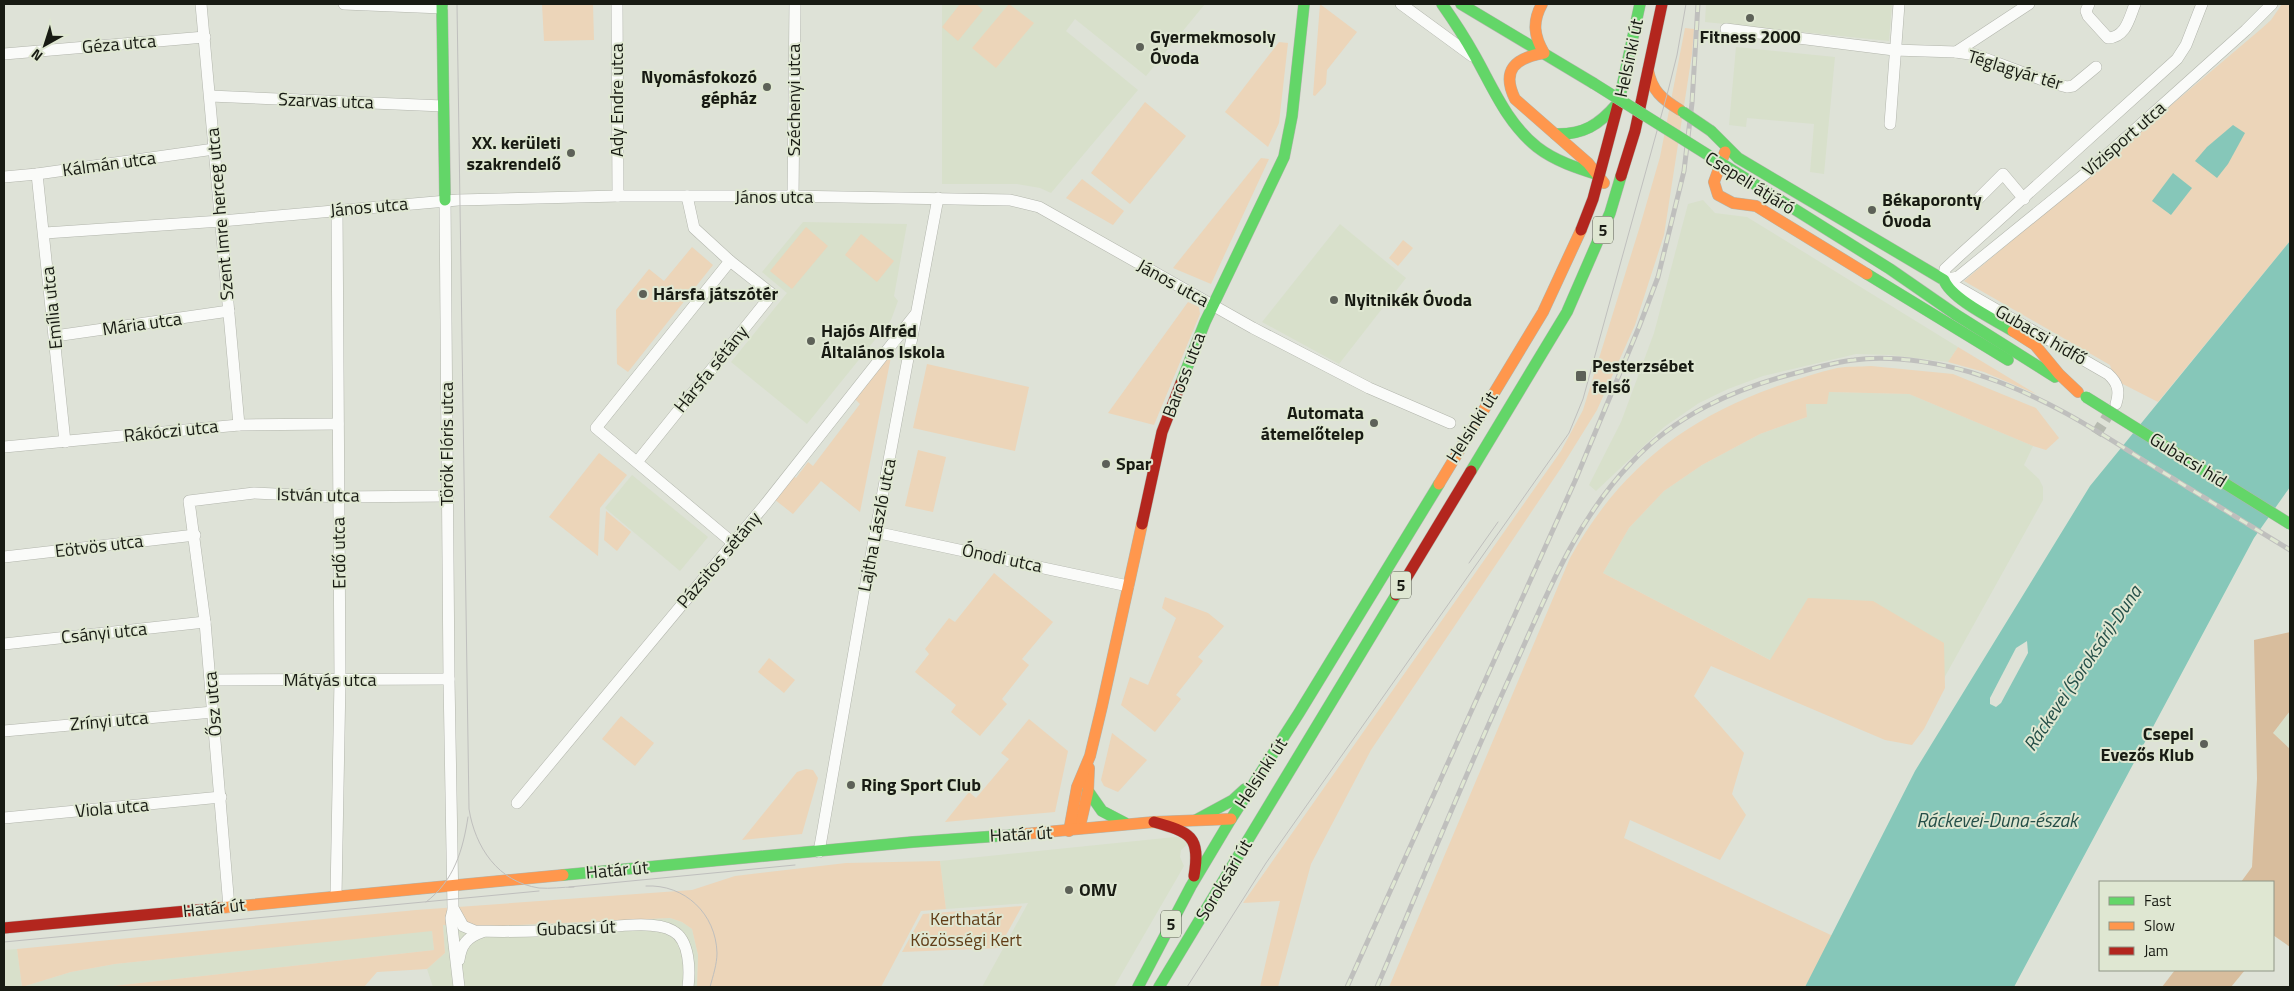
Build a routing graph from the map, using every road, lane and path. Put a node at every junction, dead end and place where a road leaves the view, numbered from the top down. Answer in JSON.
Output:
{"nodes":[{"id":1,"x":201,"y":4,"type":"edge"},
{"id":2,"x":344,"y":4,"type":"edge"},
{"id":3,"x":617,"y":4,"type":"edge"},
{"id":4,"x":795,"y":4,"type":"edge"},
{"id":5,"x":1293,"y":4,"type":"edge"},
{"id":6,"x":1401,"y":4,"type":"edge"},
{"id":7,"x":1442,"y":4,"type":"edge"},
{"id":8,"x":1461,"y":4,"type":"edge"},
{"id":9,"x":1480,"y":4,"type":"edge"},
{"id":10,"x":1542,"y":4,"type":"edge"},
{"id":11,"x":1630,"y":4,"type":"edge"},
{"id":12,"x":1640,"y":4,"type":"edge"},
{"id":13,"x":1899,"y":4,"type":"edge"},
{"id":14,"x":2029,"y":4,"type":"edge"},
{"id":15,"x":2089,"y":4,"type":"edge"},
{"id":16,"x":2135,"y":4,"type":"edge"},
{"id":17,"x":2202,"y":4,"type":"edge"},
{"id":18,"x":2272,"y":4,"type":"edge"},
{"id":19,"x":442,"y":6,"type":"edge"},
{"id":20,"x":1660,"y":6,"type":"edge"},
{"id":21,"x":1304,"y":7,"type":"edge"},
{"id":22,"x":1638,"y":20,"type":"junction"},
{"id":23,"x":1726,"y":29,"type":"dead end"},
{"id":24,"x":205,"y":37,"type":"junction"},
{"id":25,"x":1531,"y":45,"type":"junction"},
{"id":26,"x":1894,"y":50,"type":"junction"},
{"id":27,"x":1956,"y":52,"type":"junction"},
{"id":28,"x":1544,"y":53,"type":"junction"},
{"id":29,"x":4,"y":54,"type":"edge"},
{"id":30,"x":1476,"y":58,"type":"junction"},
{"id":31,"x":2096,"y":67,"type":"dead end"},
{"id":32,"x":1648,"y":70,"type":"junction"},
{"id":33,"x":210,"y":96,"type":"junction"},
{"id":34,"x":1619,"y":102,"type":"junction"},
{"id":35,"x":443,"y":106,"type":"junction"},
{"id":36,"x":1680,"y":110,"type":"junction"},
{"id":37,"x":1890,"y":124,"type":"dead end"},
{"id":38,"x":1634,"y":132,"type":"junction"},
{"id":39,"x":1555,"y":134,"type":"junction"},
{"id":40,"x":1727,"y":148,"type":"junction"},
{"id":41,"x":214,"y":149,"type":"junction"},
{"id":42,"x":1626,"y":160,"type":"junction"},
{"id":43,"x":1577,"y":169,"type":"junction"},
{"id":44,"x":37,"y":174,"type":"junction"},
{"id":45,"x":1599,"y":175,"type":"junction"},
{"id":46,"x":4,"y":177,"type":"edge"},
{"id":47,"x":618,"y":196,"type":"junction"},
{"id":48,"x":687,"y":196,"type":"junction"},
{"id":49,"x":794,"y":196,"type":"junction"},
{"id":50,"x":938,"y":198,"type":"junction"},
{"id":51,"x":1593,"y":199,"type":"junction"},
{"id":52,"x":2024,"y":199,"type":"junction"},
{"id":53,"x":445,"y":200,"type":"junction"},
{"id":54,"x":1975,"y":202,"type":"dead end"},
{"id":55,"x":337,"y":210,"type":"junction"},
{"id":56,"x":221,"y":220,"type":"junction"},
{"id":57,"x":45,"y":233,"type":"junction"},
{"id":58,"x":1960,"y":255,"type":"junction"},
{"id":59,"x":730,"y":261,"type":"junction"},
{"id":60,"x":1970,"y":267,"type":"junction"},
{"id":61,"x":1944,"y":280,"type":"junction"},
{"id":62,"x":1574,"y":298,"type":"junction"},
{"id":63,"x":1213,"y":306,"type":"junction"},
{"id":64,"x":229,"y":311,"type":"junction"},
{"id":65,"x":916,"y":314,"type":"junction"},
{"id":66,"x":1955,"y":314,"type":"junction"},
{"id":67,"x":55,"y":336,"type":"junction"},
{"id":68,"x":2008,"y":360,"type":"junction"},
{"id":69,"x":2082,"y":394,"type":"junction"},
{"id":70,"x":2116,"y":404,"type":"tunnel mouth"},
{"id":71,"x":1450,"y":423,"type":"dead end"},
{"id":72,"x":338,"y":424,"type":"junction"},
{"id":73,"x":239,"y":425,"type":"junction"},
{"id":74,"x":65,"y":442,"type":"junction"},
{"id":75,"x":4,"y":447,"type":"edge"},
{"id":76,"x":636,"y":462,"type":"junction"},
{"id":77,"x":447,"y":496,"type":"junction"},
{"id":78,"x":339,"y":497,"type":"junction"},
{"id":79,"x":190,"y":501,"type":"joint"},
{"id":80,"x":2290,"y":524,"type":"edge"},
{"id":81,"x":875,"y":532,"type":"junction"},
{"id":82,"x":195,"y":535,"type":"junction"},
{"id":83,"x":733,"y":543,"type":"junction"},
{"id":84,"x":4,"y":557,"type":"edge"},
{"id":85,"x":1128,"y":586,"type":"junction"},
{"id":86,"x":205,"y":622,"type":"junction"},
{"id":87,"x":4,"y":644,"type":"edge"},
{"id":88,"x":449,"y":679,"type":"junction"},
{"id":89,"x":211,"y":680,"type":"junction"},
{"id":90,"x":340,"y":680,"type":"junction"},
{"id":91,"x":214,"y":712,"type":"junction"},
{"id":92,"x":4,"y":731,"type":"edge"},
{"id":93,"x":1090,"y":756,"type":"junction"},
{"id":94,"x":1258,"y":777,"type":"junction"},
{"id":95,"x":1088,"y":791,"type":"junction"},
{"id":96,"x":221,"y":797,"type":"junction"},
{"id":97,"x":1273,"y":798,"type":"junction"},
{"id":98,"x":517,"y":803,"type":"dead end"},
{"id":99,"x":4,"y":818,"type":"edge"},
{"id":100,"x":1196,"y":820,"type":"junction"},
{"id":101,"x":1232,"y":820,"type":"junction"},
{"id":102,"x":1154,"y":822,"type":"junction"},
{"id":103,"x":1132,"y":825,"type":"junction"},
{"id":104,"x":1074,"y":831,"type":"junction"},
{"id":105,"x":818,"y":852,"type":"junction"},
{"id":106,"x":454,"y":884,"type":"junction"},
{"id":107,"x":1191,"y":886,"type":"junction"},
{"id":108,"x":1221,"y":886,"type":"junction"},
{"id":109,"x":336,"y":896,"type":"junction"},
{"id":110,"x":229,"y":907,"type":"junction"},
{"id":111,"x":454,"y":908,"type":"junction"},
{"id":112,"x":4,"y":928,"type":"edge"},
{"id":113,"x":486,"y":931,"type":"junction"},
{"id":114,"x":457,"y":967,"type":"junction"},
{"id":115,"x":459,"y":987,"type":"edge"},
{"id":116,"x":688,"y":987,"type":"edge"},
{"id":117,"x":1138,"y":987,"type":"edge"},
{"id":118,"x":1159,"y":987,"type":"edge"}],
"edges":[{"from":1,"to":24,"type":"street","name":"Szent Imre herceg utca"},
{"from":2,"to":19,"type":"street"},
{"from":3,"to":47,"type":"street","name":"Ady Endre utca"},
{"from":4,"to":49,"type":"street","name":"Széchenyi utca"},
{"from":5,"to":21,"type":"street"},
{"from":6,"to":30,"type":"street"},
{"from":7,"to":30,"type":"main road"},
{"from":8,"to":25,"type":"main road"},
{"from":9,"to":25,"type":"main road"},
{"from":10,"to":28,"type":"main road"},
{"from":11,"to":22,"type":"main road"},
{"from":12,"to":22,"type":"main road","name":"Helsinki út","number":"5"},
{"from":13,"to":26,"type":"street"},
{"from":14,"to":27,"type":"street","name":"Téglagyár tér"},
{"from":15,"to":16,"type":"street"},
{"from":17,"to":52,"type":"street","name":"Vízisport utca"},
{"from":18,"to":60,"type":"street","name":"Vízisport utca"},
{"from":19,"to":35,"type":"main road","name":"Török Flóris utca"},
{"from":20,"to":32,"type":"main road","name":"Helsinki út","number":"5"},
{"from":21,"to":63,"type":"main road","name":"Baross utca"},
{"from":22,"to":34,"type":"main road","name":"Helsinki út","number":"5"},
{"from":23,"to":26,"type":"street","name":"Téglagyár tér"},
{"from":24,"to":29,"type":"street","name":"Géza utca"},
{"from":24,"to":33,"type":"street","name":"Szent Imre herceg utca"},
{"from":25,"to":28,"type":"main road","name":"Csepeli átjáró"},
{"from":26,"to":27,"type":"street","name":"Téglagyár tér"},
{"from":26,"to":37,"type":"street"},
{"from":27,"to":31,"type":"street","name":"Téglagyár tér"},
{"from":28,"to":39,"type":"main road"},
{"from":28,"to":66,"type":"main road","name":"Csepeli átjáró","bridge":true},
{"from":30,"to":43,"type":"main road"},
{"from":32,"to":36,"type":"main road"},
{"from":32,"to":38,"type":"main road","name":"Helsinki út","number":"5"},
{"from":33,"to":35,"type":"street","name":"Szarvas utca"},
{"from":33,"to":41,"type":"street","name":"Szent Imre herceg utca"},
{"from":34,"to":39,"type":"main road"},
{"from":34,"to":45,"type":"main road","name":"Helsinki út","number":"5"},
{"from":35,"to":53,"type":"main road","name":"Török Flóris utca"},
{"from":36,"to":38,"type":"main road"},
{"from":36,"to":40,"type":"main road","bridge":true},
{"from":38,"to":42,"type":"main road","name":"Helsinki út","number":"5"},
{"from":39,"to":45,"type":"main road"},
{"from":40,"to":61,"type":"main road"},
{"from":40,"to":68,"type":"main road"},
{"from":41,"to":44,"type":"street","name":"Kálmán utca"},
{"from":41,"to":56,"type":"street","name":"Szent Imre herceg utca"},
{"from":42,"to":45,"type":"main road"},
{"from":42,"to":62,"type":"main road","name":"Helsinki út","number":"5"},
{"from":43,"to":45,"type":"main road"},
{"from":43,"to":51,"type":"main road"},
{"from":44,"to":46,"type":"street","name":"Kálmán utca"},
{"from":44,"to":57,"type":"street","name":"Emília utca"},
{"from":45,"to":51,"type":"main road","name":"Helsinki út","number":"5"},
{"from":45,"to":62,"type":"main road"},
{"from":47,"to":48,"type":"street","name":"János utca"},
{"from":47,"to":53,"type":"street","name":"János utca"},
{"from":48,"to":49,"type":"street","name":"János utca"},
{"from":48,"to":59,"type":"street","name":"Hársfa sétány"},
{"from":49,"to":50,"type":"street","name":"János utca"},
{"from":50,"to":63,"type":"street","name":"János utca"},
{"from":50,"to":65,"type":"street","name":"Lajtha László utca"},
{"from":51,"to":94,"type":"main road","name":"Helsinki út","number":"5"},
{"from":52,"to":54,"type":"street"},
{"from":52,"to":58,"type":"street","name":"Vízisport utca"},
{"from":53,"to":55,"type":"street","name":"János utca"},
{"from":53,"to":77,"type":"street","name":"Török Flóris utca"},
{"from":55,"to":56,"type":"street","name":"János utca"},
{"from":55,"to":72,"type":"street","name":"Erdő utca"},
{"from":56,"to":57,"type":"street","name":"János utca"},
{"from":56,"to":64,"type":"street","name":"Szent Imre herceg utca"},
{"from":57,"to":67,"type":"street","name":"Emília utca"},
{"from":58,"to":60,"type":"street"},
{"from":58,"to":61,"type":"street","name":"Vízisport utca"},
{"from":59,"to":76,"type":"street"},
{"from":59,"to":76,"type":"street","name":"Hársfa sétány"},
{"from":60,"to":61,"type":"street","name":"Vízisport utca"},
{"from":61,"to":69,"type":"main road"},
{"from":61,"to":70,"type":"street","name":"Gubacsi hídfő"},
{"from":62,"to":97,"type":"main road","name":"Helsinki út","number":"5"},
{"from":63,"to":71,"type":"street","name":"János utca"},
{"from":63,"to":85,"type":"main road","name":"Baross utca"},
{"from":64,"to":67,"type":"street","name":"Mária utca"},
{"from":64,"to":73,"type":"street","name":"Szent Imre herceg utca"},
{"from":65,"to":81,"type":"street","name":"Lajtha László utca"},
{"from":65,"to":83,"type":"street","name":"Pázsitos sétány"},
{"from":66,"to":68,"type":"main road","name":"Csepeli átjáró"},
{"from":66,"to":69,"type":"main road","name":"Csepeli átjáró"},
{"from":67,"to":74,"type":"street","name":"Emília utca"},
{"from":68,"to":69,"type":"main road","name":"Csepeli átjáró"},
{"from":69,"to":80,"type":"main road","name":"Gubacsi híd","bridge":true},
{"from":72,"to":73,"type":"street","name":"Rákóczi utca"},
{"from":72,"to":78,"type":"street","name":"Erdő utca"},
{"from":73,"to":74,"type":"street","name":"Rákóczi utca"},
{"from":74,"to":75,"type":"street","name":"Rákóczi utca"},
{"from":76,"to":83,"type":"street"},
{"from":77,"to":78,"type":"street","name":"István utca"},
{"from":77,"to":88,"type":"street","name":"Török Flóris utca"},
{"from":78,"to":79,"type":"street","name":"István utca"},
{"from":78,"to":90,"type":"street","name":"Erdő utca"},
{"from":79,"to":82,"type":"street","name":"Ősz utca"},
{"from":81,"to":85,"type":"street","name":"Ónodi utca"},
{"from":81,"to":105,"type":"street","name":"Lajtha László utca"},
{"from":82,"to":84,"type":"street","name":"Eötvös utca"},
{"from":82,"to":86,"type":"street","name":"Ősz utca"},
{"from":83,"to":98,"type":"street","name":"Pázsitos sétány"},
{"from":85,"to":93,"type":"main road","name":"Baross utca"},
{"from":86,"to":87,"type":"street","name":"Csányi utca"},
{"from":86,"to":89,"type":"street","name":"Ősz utca"},
{"from":88,"to":90,"type":"street","name":"Mátyás utca"},
{"from":88,"to":106,"type":"street","name":"Török Flóris utca"},
{"from":89,"to":90,"type":"street","name":"Mátyás utca"},
{"from":89,"to":91,"type":"street","name":"Ősz utca"},
{"from":90,"to":109,"type":"street","name":"Erdő utca"},
{"from":91,"to":92,"type":"street","name":"Zrínyi utca"},
{"from":91,"to":96,"type":"street","name":"Ősz utca"},
{"from":93,"to":95,"type":"main road","name":"Baross utca"},
{"from":93,"to":104,"type":"main road","name":"Baross utca"},
{"from":94,"to":100,"type":"main road"},
{"from":94,"to":101,"type":"main road","name":"Helsinki út","number":"5"},
{"from":95,"to":103,"type":"main road"},
{"from":95,"to":104,"type":"main road","name":"Baross utca"},
{"from":96,"to":99,"type":"street","name":"Viola utca"},
{"from":96,"to":110,"type":"street","name":"Ősz utca"},
{"from":97,"to":101,"type":"main road"},
{"from":97,"to":108,"type":"main road","name":"Soroksári út","number":"5"},
{"from":100,"to":101,"type":"main road","name":"Határ út"},
{"from":100,"to":102,"type":"main road","name":"Határ út"},
{"from":101,"to":107,"type":"main road","name":"Soroksári út","number":"5"},
{"from":101,"to":108,"type":"main road"},
{"from":102,"to":103,"type":"main road","name":"Határ út"},
{"from":102,"to":107,"type":"main road"},
{"from":103,"to":104,"type":"main road","name":"Határ út"},
{"from":104,"to":105,"type":"main road","name":"Határ út"},
{"from":105,"to":106,"type":"main road","name":"Határ út"},
{"from":106,"to":109,"type":"main road","name":"Határ út"},
{"from":106,"to":111,"type":"street"},
{"from":107,"to":117,"type":"main road","name":"Soroksári út","number":"5"},
{"from":108,"to":118,"type":"main road","name":"Soroksári út","number":"5"},
{"from":109,"to":110,"type":"main road","name":"Határ út"},
{"from":110,"to":112,"type":"main road","name":"Határ út"},
{"from":111,"to":113,"type":"street","name":"Gubacsi út"},
{"from":111,"to":114,"type":"street"},
{"from":113,"to":114,"type":"street"},
{"from":113,"to":116,"type":"street","name":"Gubacsi út"},
{"from":114,"to":115,"type":"street"}]}
